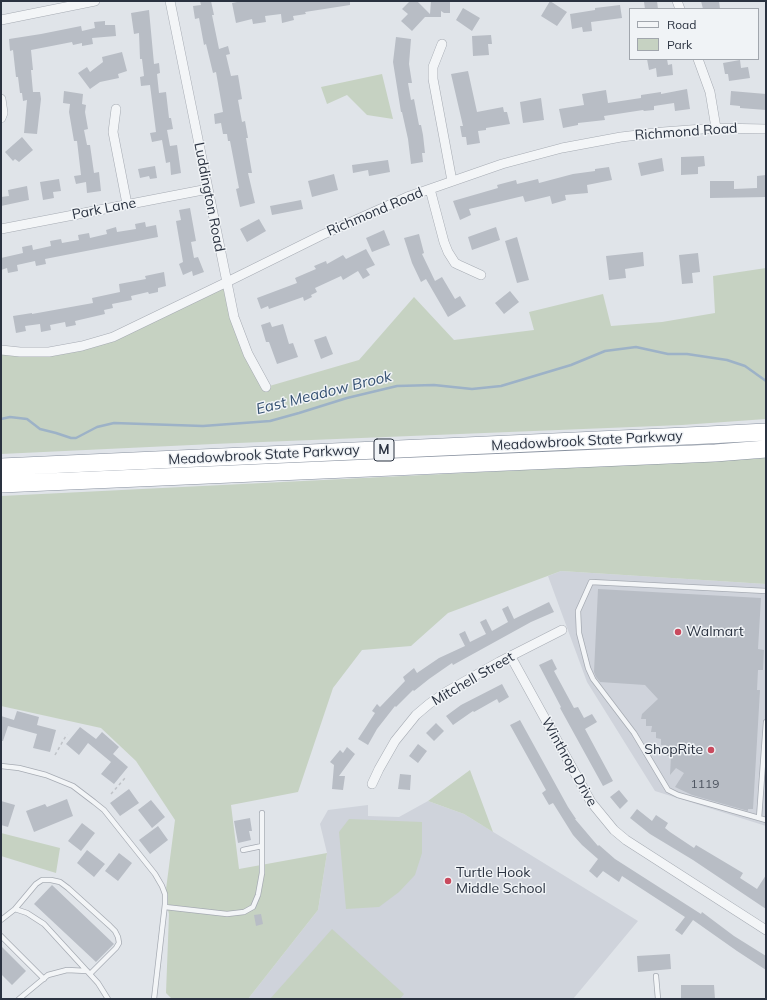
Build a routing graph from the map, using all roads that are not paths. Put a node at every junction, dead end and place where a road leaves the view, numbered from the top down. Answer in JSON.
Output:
{"nodes":[{"id":1,"x":95,"y":1,"type":"edge"},
{"id":2,"x":170,"y":1,"type":"edge"},
{"id":3,"x":1,"y":20,"type":"edge"},
{"id":4,"x":442,"y":44,"type":"dead end"},
{"id":5,"x":698,"y":60,"type":"edge"},
{"id":6,"x":1,"y":99,"type":"edge"},
{"id":7,"x":116,"y":109,"type":"dead end"},
{"id":8,"x":1,"y":118,"type":"edge"},
{"id":9,"x":716,"y":128,"type":"junction"},
{"id":10,"x":766,"y":129,"type":"edge"},
{"id":11,"x":452,"y":181,"type":"junction"},
{"id":12,"x":208,"y":189,"type":"junction"},
{"id":13,"x":430,"y":189,"type":"junction"},
{"id":14,"x":127,"y":204,"type":"junction"},
{"id":15,"x":1,"y":229,"type":"edge"},
{"id":16,"x":481,"y":274,"type":"dead end"},
{"id":17,"x":227,"y":282,"type":"junction"},
{"id":18,"x":1,"y":350,"type":"edge"},
{"id":19,"x":266,"y":387,"type":"dead end"},
{"id":20,"x":766,"y":432,"type":"edge"},
{"id":21,"x":766,"y":450,"type":"edge"},
{"id":22,"x":1,"y":466,"type":"edge"},
{"id":23,"x":1,"y":484,"type":"edge"},
{"id":24,"x":766,"y":591,"type":"edge"},
{"id":25,"x":562,"y":630,"type":"dead end"},
{"id":26,"x":511,"y":657,"type":"junction"},
{"id":27,"x":766,"y":722,"type":"edge"},
{"id":28,"x":765,"y":747,"type":"edge"},
{"id":29,"x":1,"y":766,"type":"edge"},
{"id":30,"x":372,"y":784,"type":"dead end"},
{"id":31,"x":262,"y":812,"type":"dead end"},
{"id":32,"x":760,"y":818,"type":"junction"},
{"id":33,"x":766,"y":820,"type":"edge"},
{"id":34,"x":262,"y":846,"type":"junction"},
{"id":35,"x":243,"y":850,"type":"dead end"},
{"id":36,"x":165,"y":907,"type":"junction"},
{"id":37,"x":15,"y":909,"type":"junction"},
{"id":38,"x":1,"y":920,"type":"edge"},
{"id":39,"x":766,"y":930,"type":"edge"},
{"id":40,"x":1,"y":936,"type":"edge"},
{"id":41,"x":88,"y":973,"type":"junction"},
{"id":42,"x":656,"y":976,"type":"dead end"},
{"id":43,"x":44,"y":979,"type":"junction"},
{"id":44,"x":19,"y":999,"type":"edge"},
{"id":45,"x":108,"y":999,"type":"edge"},
{"id":46,"x":154,"y":999,"type":"edge"},
{"id":47,"x":658,"y":999,"type":"edge"}],
"edges":[{"from":1,"to":3,"type":"street"},
{"from":2,"to":12,"type":"street","name":"Luddington Road"},
{"from":4,"to":11,"type":"street"},
{"from":5,"to":9,"type":"street"},
{"from":6,"to":8,"type":"street"},
{"from":7,"to":14,"type":"street"},
{"from":9,"to":10,"type":"street","name":"Richmond Road"},
{"from":9,"to":11,"type":"street","name":"Richmond Road"},
{"from":11,"to":13,"type":"street","name":"Richmond Road"},
{"from":12,"to":14,"type":"street","name":"Park Lane"},
{"from":12,"to":17,"type":"street","name":"Luddington Road"},
{"from":13,"to":16,"type":"street"},
{"from":13,"to":17,"type":"street","name":"Richmond Road"},
{"from":14,"to":15,"type":"street","name":"Park Lane"},
{"from":17,"to":18,"type":"street","name":"Richmond Road"},
{"from":17,"to":19,"type":"street","name":"Luddington Road"},
{"from":20,"to":22,"type":"highway","name":"Meadowbrook State Parkway","number":"M"},
{"from":21,"to":23,"type":"highway","name":"Meadowbrook State Parkway","number":"M"},
{"from":24,"to":32,"type":"lane"},
{"from":25,"to":26,"type":"street","name":"Mitchell Street"},
{"from":26,"to":30,"type":"street","name":"Mitchell Street"},
{"from":26,"to":39,"type":"street","name":"Winthrop Drive"},
{"from":27,"to":28,"type":"lane"},
{"from":28,"to":32,"type":"lane"},
{"from":29,"to":36,"type":"lane"},
{"from":31,"to":34,"type":"lane"},
{"from":32,"to":33,"type":"lane"},
{"from":34,"to":35,"type":"lane"},
{"from":34,"to":36,"type":"lane"},
{"from":36,"to":46,"type":"lane"},
{"from":37,"to":38,"type":"lane"},
{"from":37,"to":41,"type":"lane"},
{"from":37,"to":41,"type":"lane"},
{"from":40,"to":43,"type":"lane"},
{"from":41,"to":43,"type":"lane"},
{"from":41,"to":45,"type":"lane"},
{"from":42,"to":47,"type":"lane"},
{"from":43,"to":44,"type":"lane"}]}
